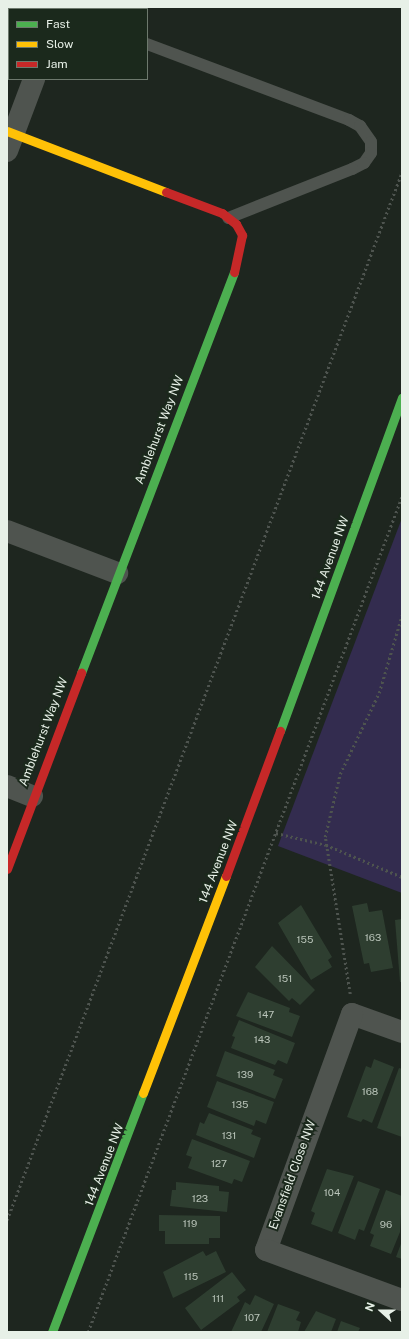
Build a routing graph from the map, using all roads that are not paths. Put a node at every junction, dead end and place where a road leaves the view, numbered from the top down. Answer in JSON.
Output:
{"nodes":[{"id":1,"x":148,"y":44,"type":"edge"},
{"id":2,"x":34,"y":80,"type":"edge"},
{"id":3,"x":9,"y":138,"type":"edge"},
{"id":4,"x":228,"y":218,"type":"junction"},
{"id":5,"x":402,"y":398,"type":"edge"},
{"id":6,"x":7,"y":531,"type":"edge"},
{"id":7,"x":117,"y":573,"type":"junction"},
{"id":8,"x":7,"y":786,"type":"edge"},
{"id":9,"x":32,"y":796,"type":"junction"},
{"id":10,"x":7,"y":870,"type":"edge"},
{"id":11,"x":402,"y":1032,"type":"edge"},
{"id":12,"x":402,"y":1300,"type":"edge"},
{"id":13,"x":52,"y":1332,"type":"edge"}],
"edges":[{"from":1,"to":4,"type":"lane"},
{"from":2,"to":3,"type":"street"},
{"from":3,"to":4,"type":"main road","name":"Amblehurst Way NW"},
{"from":4,"to":7,"type":"main road","name":"Amblehurst Way NW"},
{"from":5,"to":13,"type":"main road","name":"144 Avenue NW"},
{"from":6,"to":7,"type":"street"},
{"from":7,"to":9,"type":"main road","name":"Amblehurst Way NW"},
{"from":8,"to":9,"type":"street"},
{"from":9,"to":10,"type":"main road","name":"Amblehurst Way NW"},
{"from":11,"to":12,"type":"street","name":"Evansfield Close NW"}]}
